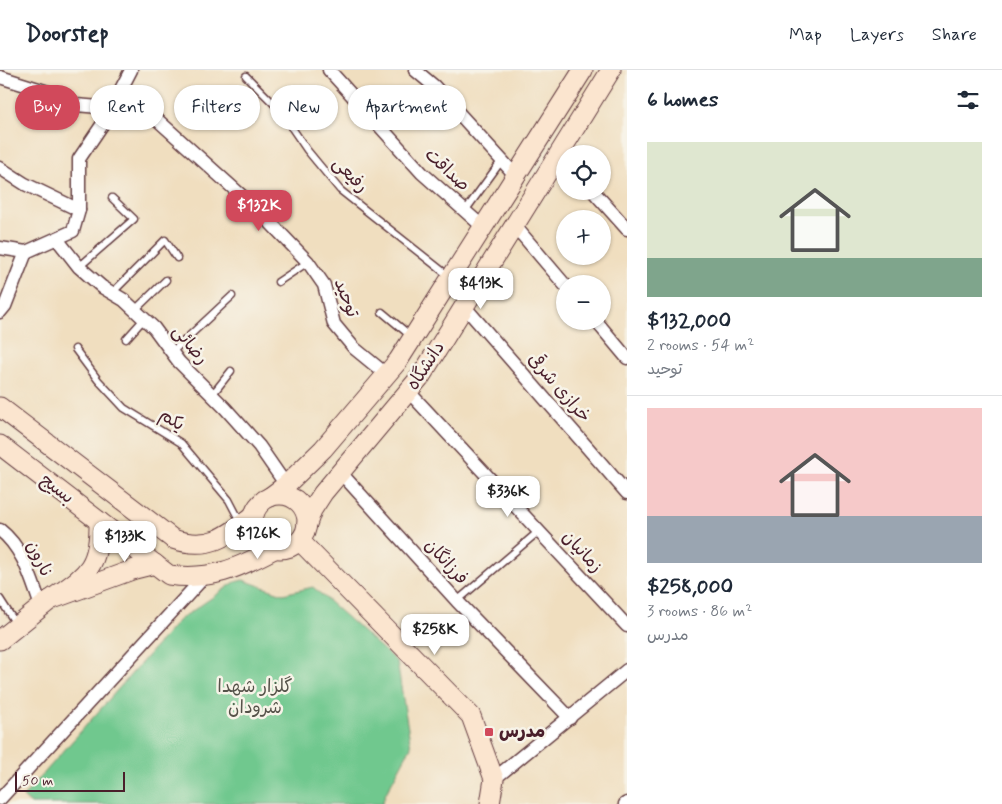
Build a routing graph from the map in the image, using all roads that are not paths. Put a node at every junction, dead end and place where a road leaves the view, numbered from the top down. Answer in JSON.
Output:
{"nodes":[{"id":1,"x":131,"y":70,"type":"edge"},
{"id":2,"x":329,"y":70,"type":"edge"},
{"id":3,"x":416,"y":70,"type":"edge"},
{"id":4,"x":611,"y":70,"type":"edge"},
{"id":5,"x":577,"y":73,"type":"edge"},
{"id":6,"x":246,"y":76,"type":"dead end"},
{"id":7,"x":0,"y":77,"type":"edge"},
{"id":8,"x":124,"y":85,"type":"edge"},
{"id":9,"x":90,"y":106,"type":"edge"},
{"id":10,"x":164,"y":126,"type":"edge"},
{"id":11,"x":97,"y":130,"type":"edge"},
{"id":12,"x":568,"y":145,"type":"edge"},
{"id":13,"x":502,"y":160,"type":"junction"},
{"id":14,"x":556,"y":165,"type":"edge"},
{"id":15,"x":0,"y":168,"type":"edge"},
{"id":16,"x":516,"y":176,"type":"junction"},
{"id":17,"x":112,"y":198,"type":"dead end"},
{"id":18,"x":602,"y":200,"type":"edge"},
{"id":19,"x":79,"y":210,"type":"junction"},
{"id":20,"x":465,"y":211,"type":"junction"},
{"id":21,"x":514,"y":225,"type":"junction"},
{"id":22,"x":483,"y":227,"type":"junction"},
{"id":23,"x":627,"y":229,"type":"edge"},
{"id":24,"x":57,"y":239,"type":"junction"},
{"id":25,"x":0,"y":248,"type":"edge"},
{"id":26,"x":26,"y":252,"type":"junction"},
{"id":27,"x":177,"y":258,"type":"dead end"},
{"id":28,"x":308,"y":262,"type":"junction"},
{"id":29,"x":79,"y":266,"type":"junction"},
{"id":30,"x":556,"y":275,"type":"edge"},
{"id":31,"x":451,"y":278,"type":"junction"},
{"id":32,"x":166,"y":280,"type":"dead end"},
{"id":33,"x":278,"y":282,"type":"dead end"},
{"id":34,"x":112,"y":293,"type":"junction"},
{"id":35,"x":232,"y":296,"type":"dead end"},
{"id":36,"x":464,"y":306,"type":"junction"},
{"id":37,"x":2,"y":307,"type":"edge"},
{"id":38,"x":135,"y":310,"type":"junction"},
{"id":39,"x":382,"y":312,"type":"dead end"},
{"id":40,"x":144,"y":319,"type":"junction"},
{"id":41,"x":604,"y":330,"type":"edge"},
{"id":42,"x":412,"y":338,"type":"junction"},
{"id":43,"x":126,"y":339,"type":"dead end"},
{"id":44,"x":75,"y":349,"type":"dead end"},
{"id":45,"x":172,"y":352,"type":"junction"},
{"id":46,"x":627,"y":358,"type":"edge"},
{"id":47,"x":231,"y":372,"type":"dead end"},
{"id":48,"x":387,"y":375,"type":"junction"},
{"id":49,"x":409,"y":392,"type":"junction"},
{"id":50,"x":212,"y":395,"type":"junction"},
{"id":51,"x":7,"y":412,"type":"edge"},
{"id":52,"x":0,"y":440,"type":"edge"},
{"id":53,"x":0,"y":444,"type":"edge"},
{"id":54,"x":340,"y":472,"type":"junction"},
{"id":55,"x":286,"y":485,"type":"junction"},
{"id":56,"x":627,"y":493,"type":"edge"},
{"id":57,"x":270,"y":497,"type":"junction"},
{"id":58,"x":248,"y":520,"type":"junction"},
{"id":59,"x":99,"y":522,"type":"junction"},
{"id":60,"x":538,"y":531,"type":"junction"},
{"id":61,"x":304,"y":533,"type":"junction"},
{"id":62,"x":2,"y":535,"type":"edge"},
{"id":63,"x":274,"y":549,"type":"junction"},
{"id":64,"x":155,"y":564,"type":"junction"},
{"id":65,"x":205,"y":576,"type":"junction"},
{"id":66,"x":0,"y":599,"type":"edge"},
{"id":67,"x":458,"y":601,"type":"junction"},
{"id":68,"x":46,"y":603,"type":"junction"},
{"id":69,"x":16,"y":625,"type":"junction"},
{"id":70,"x":627,"y":626,"type":"edge"},
{"id":71,"x":0,"y":640,"type":"edge"},
{"id":72,"x":627,"y":670,"type":"edge"},
{"id":73,"x":570,"y":718,"type":"junction"},
{"id":74,"x":494,"y":779,"type":"junction"},
{"id":75,"x":0,"y":799,"type":"edge"},
{"id":76,"x":490,"y":804,"type":"edge"}],
"edges":[{"from":1,"to":8,"type":"street"},
{"from":2,"to":20,"type":"street","name":"صداقت"},
{"from":3,"to":13,"type":"street"},
{"from":4,"to":12,"type":"main road","name":"دانشگاه"},
{"from":5,"to":16,"type":"main road","name":"دانشگاه"},
{"from":6,"to":31,"type":"lane","name":"رفیعی"},
{"from":7,"to":9,"type":"street"},
{"from":10,"to":28,"type":"street","name":"توحید"},
{"from":11,"to":19,"type":"street"},
{"from":13,"to":16,"type":"street"},
{"from":13,"to":20,"type":"lane"},
{"from":14,"to":21,"type":"main road","name":"دانشگاه"},
{"from":15,"to":19,"type":"street"},
{"from":16,"to":22,"type":"main road","name":"دانشگاه"},
{"from":17,"to":29,"type":"lane"},
{"from":18,"to":23,"type":"street"},
{"from":19,"to":24,"type":"street"},
{"from":20,"to":22,"type":"street","name":"صداقت"},
{"from":21,"to":30,"type":"street"},
{"from":21,"to":36,"type":"main road","name":"دانشگاه"},
{"from":22,"to":31,"type":"main road","name":"دانشگاه"},
{"from":24,"to":26,"type":"street"},
{"from":24,"to":29,"type":"street","name":"رضائی"},
{"from":25,"to":26,"type":"street"},
{"from":26,"to":37,"type":"street"},
{"from":27,"to":34,"type":"lane"},
{"from":28,"to":33,"type":"lane"},
{"from":28,"to":48,"type":"street","name":"توحید"},
{"from":29,"to":34,"type":"street","name":"رضائی"},
{"from":31,"to":42,"type":"main road","name":"دانشگاه"},
{"from":32,"to":38,"type":"lane"},
{"from":34,"to":38,"type":"street","name":"رضائی"},
{"from":35,"to":45,"type":"lane"},
{"from":36,"to":49,"type":"main road","name":"دانشگاه"},
{"from":36,"to":56,"type":"street","name":"خرازی شرقی"},
{"from":38,"to":40,"type":"street","name":"رضائی"},
{"from":39,"to":42,"type":"lane"},
{"from":40,"to":43,"type":"lane"},
{"from":40,"to":45,"type":"street","name":"رضائی"},
{"from":41,"to":46,"type":"street"},
{"from":42,"to":48,"type":"main road","name":"دانشگاه"},
{"from":44,"to":58,"type":"lane","name":"یکم"},
{"from":45,"to":50,"type":"street","name":"رضائی"},
{"from":47,"to":50,"type":"lane"},
{"from":48,"to":55,"type":"main road","name":"دانشگاه"},
{"from":49,"to":54,"type":"main road","name":"دانشگاه"},
{"from":49,"to":60,"type":"street","name":"زمانیان"},
{"from":50,"to":55,"type":"street","name":"رضائی"},
{"from":51,"to":52,"type":"main road"},
{"from":51,"to":58,"type":"main road","name":"بسیج"},
{"from":53,"to":59,"type":"main road","name":"بسیج"},
{"from":54,"to":61,"type":"main road","name":"دانشگاه"},
{"from":54,"to":67,"type":"street","name":"فرزانگان"},
{"from":55,"to":57,"type":"main road","name":"دانشگاه"},
{"from":57,"to":58,"type":"main road"},
{"from":57,"to":61,"type":"main road"},
{"from":58,"to":63,"type":"main road"},
{"from":59,"to":64,"type":"main road","name":"بسیج"},
{"from":59,"to":68,"type":"main road"},
{"from":60,"to":67,"type":"lane"},
{"from":60,"to":70,"type":"street","name":"زمانیان"},
{"from":61,"to":63,"type":"main road"},
{"from":61,"to":74,"type":"main road"},
{"from":62,"to":68,"type":"street","name":"نارون"},
{"from":63,"to":65,"type":"main road","name":"بسیج"},
{"from":64,"to":65,"type":"main road","name":"بسیج"},
{"from":64,"to":68,"type":"main road"},
{"from":65,"to":75,"type":"street"},
{"from":66,"to":69,"type":"lane"},
{"from":67,"to":73,"type":"street","name":"فرزانگان"},
{"from":68,"to":69,"type":"main road"},
{"from":69,"to":71,"type":"main road"},
{"from":72,"to":73,"type":"street"},
{"from":73,"to":74,"type":"street"},
{"from":74,"to":76,"type":"main road"}]}
